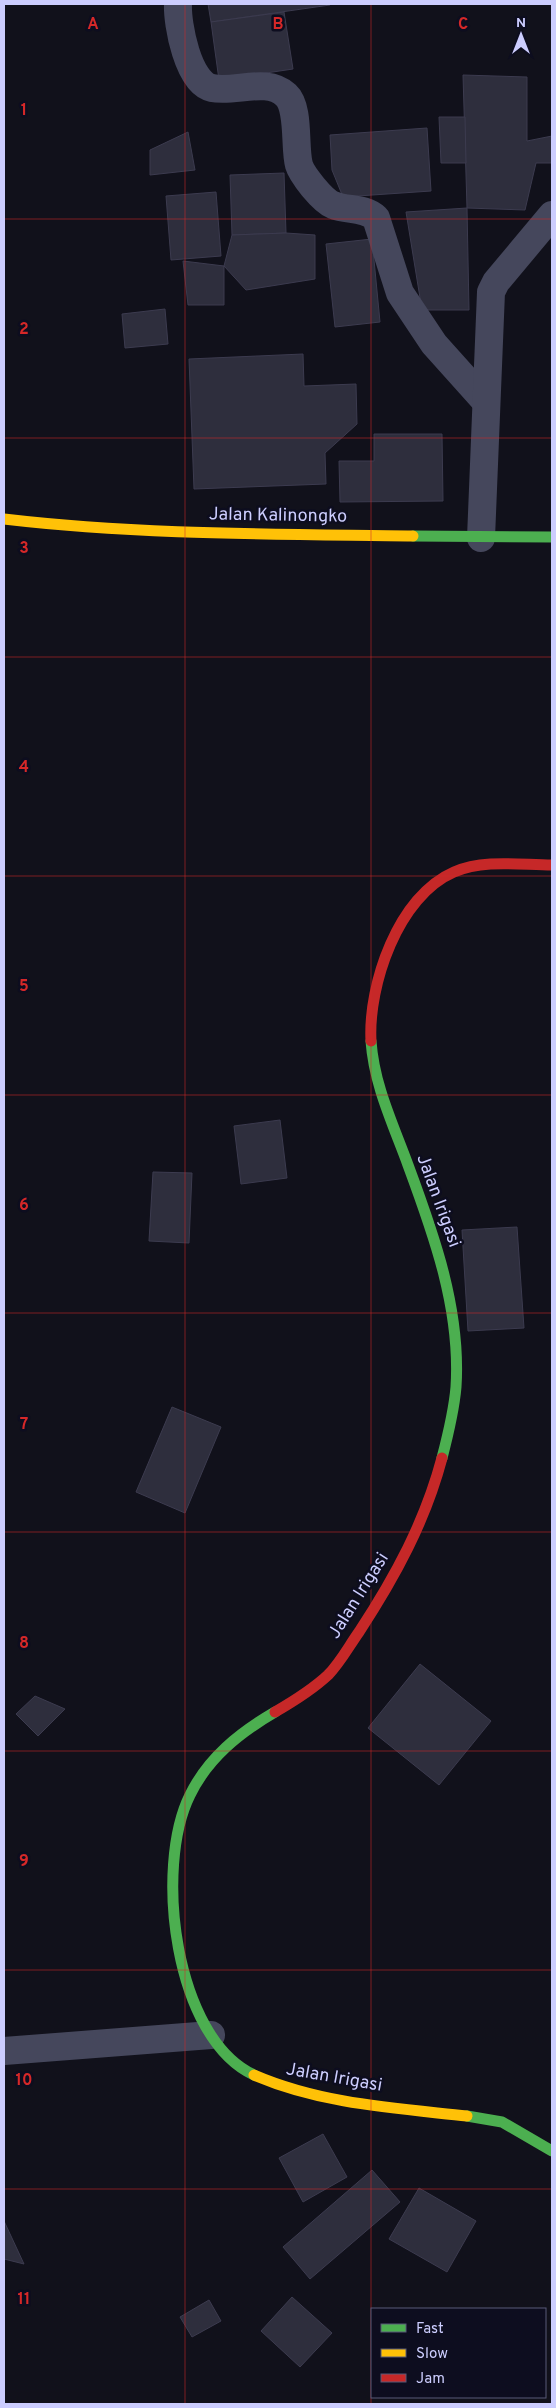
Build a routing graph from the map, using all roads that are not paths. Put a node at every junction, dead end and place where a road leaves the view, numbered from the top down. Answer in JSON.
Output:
{"nodes":[{"id":1,"x":178,"y":4,"type":"edge"},
{"id":2,"x":552,"y":215,"type":"edge"},
{"id":3,"x":486,"y":402,"type":"junction"},
{"id":4,"x":4,"y":519,"type":"edge"},
{"id":5,"x":552,"y":537,"type":"edge"},
{"id":6,"x":481,"y":538,"type":"junction"},
{"id":7,"x":552,"y":865,"type":"edge"},
{"id":8,"x":211,"y":2035,"type":"junction"},
{"id":9,"x":4,"y":2051,"type":"edge"},
{"id":10,"x":552,"y":2151,"type":"edge"}],
"edges":[{"from":1,"to":3,"type":"street"},
{"from":2,"to":3,"type":"street"},
{"from":3,"to":6,"type":"street"},
{"from":4,"to":6,"type":"street","name":"Jalan Kalinongko"},
{"from":5,"to":6,"type":"street","name":"Jalan Kalinongko"},
{"from":7,"to":8,"type":"street","name":"Jalan Irigasi"},
{"from":8,"to":9,"type":"street"},
{"from":8,"to":10,"type":"street","name":"Jalan Irigasi"}]}
